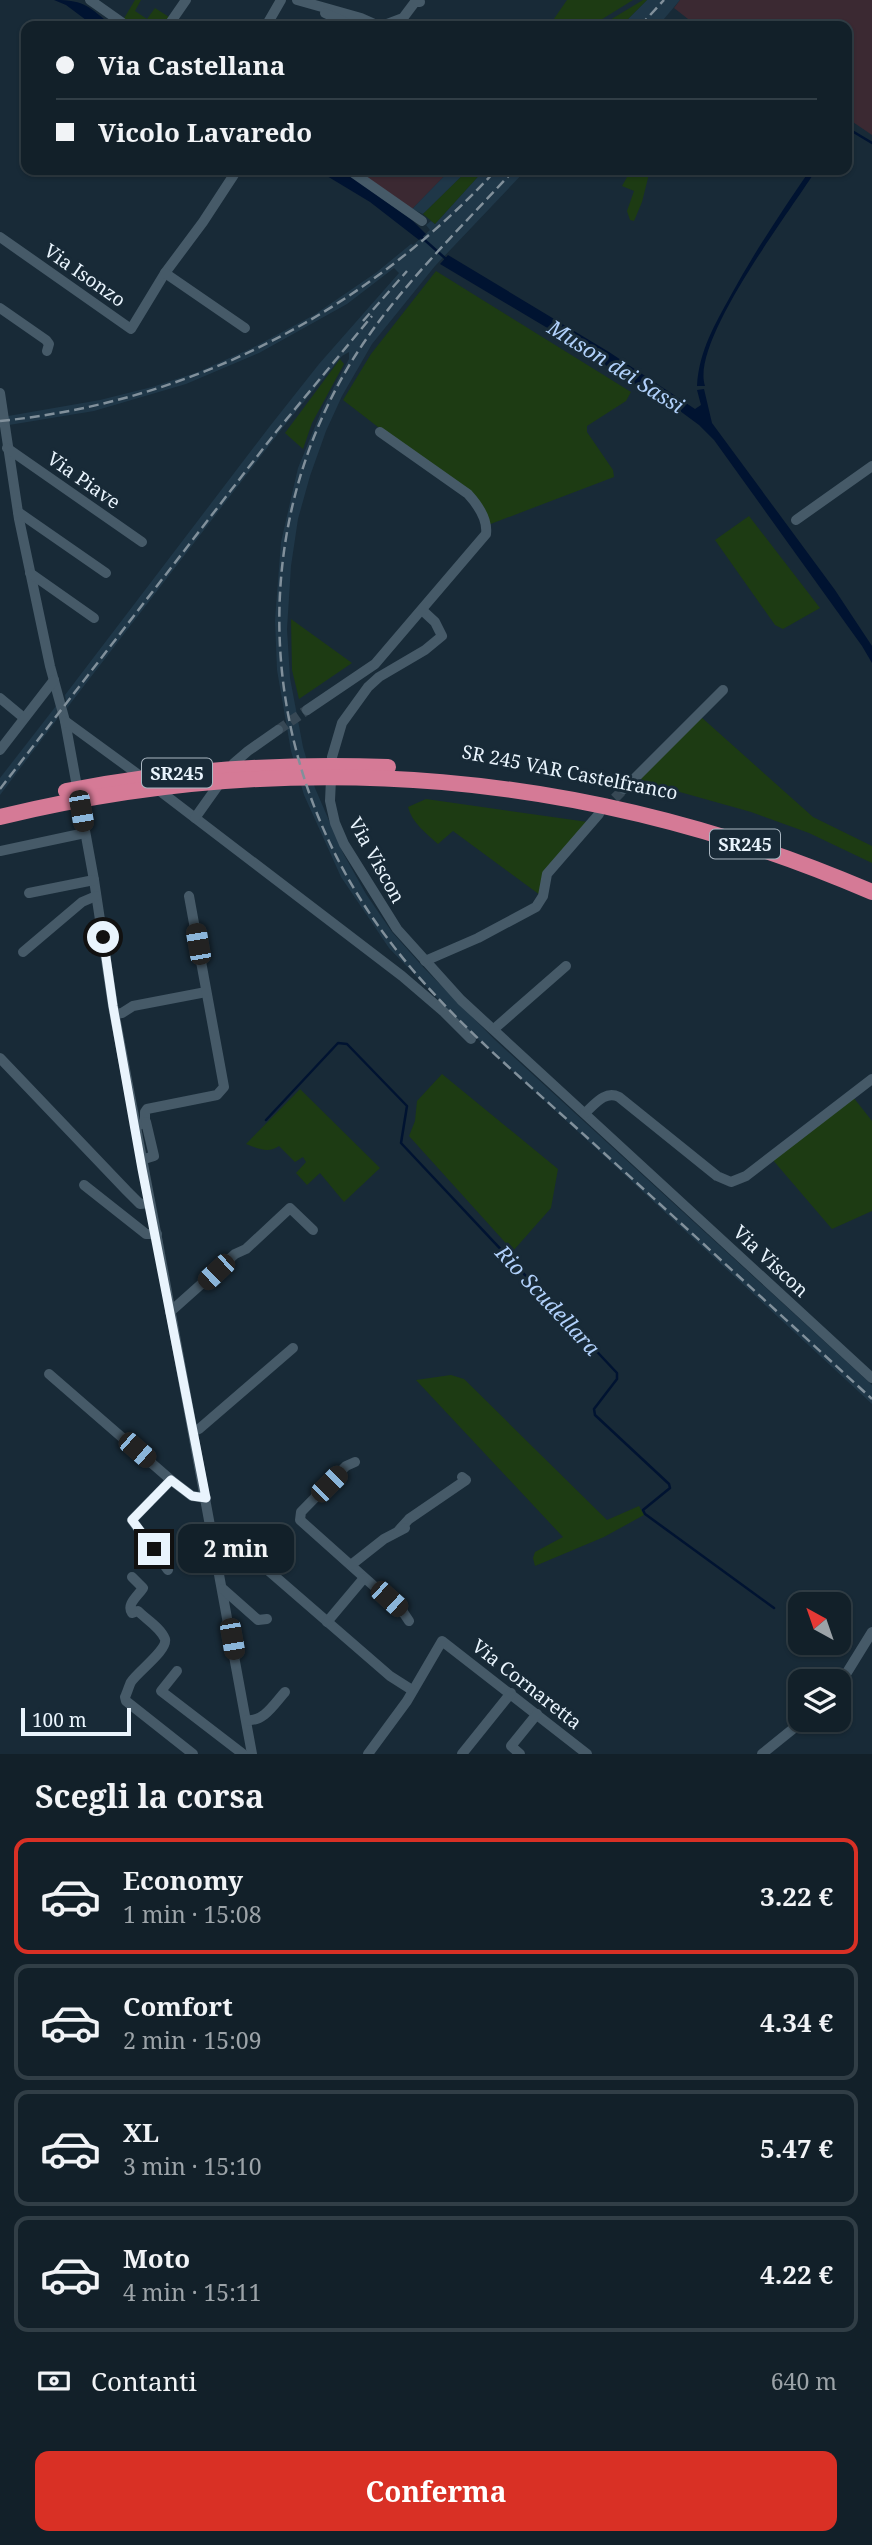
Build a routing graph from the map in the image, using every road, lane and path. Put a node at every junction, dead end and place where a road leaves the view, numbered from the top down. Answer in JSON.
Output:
{"nodes":[{"id":1,"x":90,"y":0,"type":"edge"},
{"id":2,"x":186,"y":0,"type":"edge"},
{"id":3,"x":281,"y":0,"type":"edge"},
{"id":4,"x":297,"y":0,"type":"edge"},
{"id":5,"x":418,"y":0,"type":"edge"},
{"id":6,"x":314,"y":6,"type":"junction"},
{"id":7,"x":120,"y":21,"type":"edge"},
{"id":8,"x":171,"y":21,"type":"edge"},
{"id":9,"x":269,"y":21,"type":"edge"},
{"id":10,"x":343,"y":21,"type":"edge"},
{"id":11,"x":367,"y":21,"type":"edge"},
{"id":12,"x":402,"y":21,"type":"edge"},
{"id":13,"x":234,"y":175,"type":"edge"},
{"id":14,"x":356,"y":175,"type":"edge"},
{"id":15,"x":422,"y":221,"type":"dead end"},
{"id":16,"x":0,"y":237,"type":"edge"},
{"id":17,"x":165,"y":273,"type":"junction"},
{"id":18,"x":0,"y":308,"type":"edge"},
{"id":19,"x":245,"y":328,"type":"dead end"},
{"id":20,"x":47,"y":351,"type":"dead end"},
{"id":21,"x":0,"y":393,"type":"edge"},
{"id":22,"x":380,"y":432,"type":"dead end"},
{"id":23,"x":7,"y":448,"type":"junction"},
{"id":24,"x":872,"y":466,"type":"edge"},
{"id":25,"x":18,"y":512,"type":"junction"},
{"id":26,"x":796,"y":520,"type":"dead end"},
{"id":27,"x":142,"y":542,"type":"dead end"},
{"id":28,"x":30,"y":573,"type":"junction"},
{"id":29,"x":106,"y":573,"type":"dead end"},
{"id":30,"x":422,"y":610,"type":"junction"},
{"id":31,"x":94,"y":618,"type":"dead end"},
{"id":32,"x":54,"y":680,"type":"junction"},
{"id":33,"x":723,"y":690,"type":"dead end"},
{"id":34,"x":0,"y":698,"type":"edge"},
{"id":35,"x":307,"y":710,"type":"tunnel mouth"},
{"id":36,"x":64,"y":715,"type":"junction"},
{"id":37,"x":24,"y":718,"type":"junction"},
{"id":38,"x":278,"y":730,"type":"tunnel mouth"},
{"id":39,"x":0,"y":750,"type":"edge"},
{"id":40,"x":355,"y":771,"type":"junction"},
{"id":41,"x":624,"y":789,"type":"tunnel mouth"},
{"id":42,"x":0,"y":806,"type":"edge"},
{"id":43,"x":599,"y":814,"type":"tunnel mouth"},
{"id":44,"x":0,"y":817,"type":"edge"},
{"id":45,"x":195,"y":818,"type":"junction"},
{"id":46,"x":85,"y":833,"type":"junction"},
{"id":47,"x":0,"y":851,"type":"edge"},
{"id":48,"x":94,"y":880,"type":"junction"},
{"id":49,"x":872,"y":881,"type":"edge"},
{"id":50,"x":872,"y":892,"type":"edge"},
{"id":51,"x":29,"y":893,"type":"dead end"},
{"id":52,"x":96,"y":896,"type":"junction"},
{"id":53,"x":189,"y":896,"type":"dead end"},
{"id":54,"x":23,"y":952,"type":"dead end"},
{"id":55,"x":425,"y":961,"type":"junction"},
{"id":56,"x":566,"y":966,"type":"dead end"},
{"id":57,"x":206,"y":992,"type":"junction"},
{"id":58,"x":115,"y":1014,"type":"junction"},
{"id":59,"x":494,"y":1029,"type":"junction"},
{"id":60,"x":471,"y":1039,"type":"dead end"},
{"id":61,"x":0,"y":1058,"type":"edge"},
{"id":62,"x":872,"y":1079,"type":"edge"},
{"id":63,"x":584,"y":1113,"type":"junction"},
{"id":64,"x":141,"y":1124,"type":"junction"},
{"id":65,"x":84,"y":1185,"type":"dead end"},
{"id":66,"x":150,"y":1203,"type":"junction"},
{"id":67,"x":313,"y":1230,"type":"dead end"},
{"id":68,"x":157,"y":1234,"type":"junction"},
{"id":69,"x":170,"y":1312,"type":"junction"},
{"id":70,"x":293,"y":1348,"type":"dead end"},
{"id":71,"x":49,"y":1374,"type":"dead end"},
{"id":72,"x":872,"y":1378,"type":"edge"},
{"id":73,"x":193,"y":1431,"type":"junction"},
{"id":74,"x":355,"y":1462,"type":"dead end"},
{"id":75,"x":462,"y":1477,"type":"dead end"},
{"id":76,"x":171,"y":1480,"type":"junction"},
{"id":77,"x":206,"y":1498,"type":"junction"},
{"id":78,"x":212,"y":1533,"type":"junction"},
{"id":79,"x":238,"y":1546,"type":"junction"},
{"id":80,"x":216,"y":1551,"type":"junction"},
{"id":81,"x":351,"y":1566,"type":"junction"},
{"id":82,"x":168,"y":1570,"type":"dead end"},
{"id":83,"x":132,"y":1577,"type":"dead end"},
{"id":84,"x":364,"y":1578,"type":"junction"},
{"id":85,"x":223,"y":1589,"type":"junction"},
{"id":86,"x":267,"y":1619,"type":"dead end"},
{"id":87,"x":409,"y":1621,"type":"dead end"},
{"id":88,"x":327,"y":1622,"type":"junction"},
{"id":89,"x":872,"y":1632,"type":"edge"},
{"id":90,"x":849,"y":1669,"type":"edge"},
{"id":91,"x":177,"y":1671,"type":"dead end"},
{"id":92,"x":412,"y":1689,"type":"junction"},
{"id":93,"x":285,"y":1692,"type":"dead end"},
{"id":94,"x":511,"y":1693,"type":"junction"},
{"id":95,"x":537,"y":1714,"type":"junction"},
{"id":96,"x":247,"y":1720,"type":"junction"},
{"id":97,"x":789,"y":1732,"type":"edge"},
{"id":98,"x":585,"y":1753,"type":"edge"},
{"id":99,"x":193,"y":1754,"type":"edge"},
{"id":100,"x":243,"y":1754,"type":"edge"},
{"id":101,"x":252,"y":1754,"type":"edge"},
{"id":102,"x":368,"y":1754,"type":"edge"},
{"id":103,"x":462,"y":1754,"type":"edge"},
{"id":104,"x":520,"y":1754,"type":"edge"},
{"id":105,"x":762,"y":1754,"type":"edge"}],
"edges":[{"from":1,"to":7,"type":"street"},
{"from":2,"to":8,"type":"street"},
{"from":3,"to":9,"type":"street"},
{"from":4,"to":6,"type":"street"},
{"from":5,"to":12,"type":"street"},
{"from":6,"to":10,"type":"street"},
{"from":6,"to":11,"type":"street"},
{"from":13,"to":17,"type":"street","name":"Via Isonzo"},
{"from":14,"to":15,"type":"street"},
{"from":16,"to":17,"type":"street","name":"Via Isonzo"},
{"from":17,"to":19,"type":"street"},
{"from":18,"to":20,"type":"street"},
{"from":21,"to":23,"type":"street"},
{"from":22,"to":30,"type":"street"},
{"from":23,"to":25,"type":"street"},
{"from":23,"to":27,"type":"street","name":"Via Piave"},
{"from":24,"to":26,"type":"street"},
{"from":25,"to":28,"type":"street"},
{"from":25,"to":29,"type":"street"},
{"from":28,"to":31,"type":"street"},
{"from":28,"to":32,"type":"street"},
{"from":30,"to":35,"type":"street"},
{"from":30,"to":55,"type":"street","name":"Via Viscon"},
{"from":32,"to":36,"type":"street"},
{"from":32,"to":37,"type":"street"},
{"from":33,"to":41,"type":"street"},
{"from":34,"to":37,"type":"street"},
{"from":36,"to":45,"type":"street"},
{"from":36,"to":46,"type":"street"},
{"from":37,"to":39,"type":"street"},
{"from":38,"to":45,"type":"street"},
{"from":40,"to":42,"type":"highway","name":"SR 245 VAR Castelfranco","number":"SR245"},
{"from":40,"to":44,"type":"highway","name":"SR 245 VAR Castelfranco","number":"SR245"},
{"from":40,"to":49,"type":"highway","name":"SR 245 VAR Castelfranco","number":"SR245"},
{"from":40,"to":50,"type":"highway","name":"SR 245 VAR Castelfranco","number":"SR245"},
{"from":43,"to":55,"type":"street"},
{"from":45,"to":60,"type":"street"},
{"from":46,"to":47,"type":"street"},
{"from":46,"to":48,"type":"street"},
{"from":48,"to":51,"type":"street"},
{"from":48,"to":52,"type":"street"},
{"from":52,"to":54,"type":"street"},
{"from":52,"to":58,"type":"street"},
{"from":53,"to":57,"type":"street"},
{"from":55,"to":59,"type":"street","name":"Via Viscon"},
{"from":56,"to":59,"type":"street"},
{"from":57,"to":58,"type":"street"},
{"from":57,"to":64,"type":"street"},
{"from":58,"to":64,"type":"street"},
{"from":59,"to":63,"type":"street","name":"Via Viscon"},
{"from":61,"to":66,"type":"street"},
{"from":62,"to":63,"type":"street"},
{"from":63,"to":72,"type":"street","name":"Via Viscon"},
{"from":64,"to":66,"type":"street"},
{"from":65,"to":68,"type":"street"},
{"from":66,"to":68,"type":"street"},
{"from":67,"to":69,"type":"street"},
{"from":68,"to":69,"type":"street"},
{"from":69,"to":73,"type":"street"},
{"from":70,"to":73,"type":"street"},
{"from":71,"to":76,"type":"street"},
{"from":73,"to":77,"type":"street"},
{"from":74,"to":81,"type":"street"},
{"from":75,"to":81,"type":"street"},
{"from":76,"to":77,"type":"street"},
{"from":76,"to":82,"type":"street"},
{"from":77,"to":78,"type":"street"},
{"from":78,"to":79,"type":"street"},
{"from":78,"to":80,"type":"street"},
{"from":79,"to":80,"type":"street"},
{"from":79,"to":88,"type":"street"},
{"from":80,"to":85,"type":"street"},
{"from":81,"to":84,"type":"street"},
{"from":83,"to":99,"type":"street"},
{"from":84,"to":87,"type":"street"},
{"from":84,"to":88,"type":"street"},
{"from":85,"to":86,"type":"street"},
{"from":85,"to":96,"type":"street"},
{"from":88,"to":92,"type":"street"},
{"from":89,"to":90,"type":"street"},
{"from":91,"to":100,"type":"street"},
{"from":92,"to":94,"type":"street","name":"Via Cornaretta"},
{"from":92,"to":102,"type":"street"},
{"from":93,"to":96,"type":"street"},
{"from":94,"to":95,"type":"street","name":"Via Cornaretta"},
{"from":94,"to":103,"type":"street"},
{"from":95,"to":98,"type":"street","name":"Via Cornaretta"},
{"from":95,"to":104,"type":"street"},
{"from":96,"to":101,"type":"street"},
{"from":97,"to":105,"type":"street"}]}
